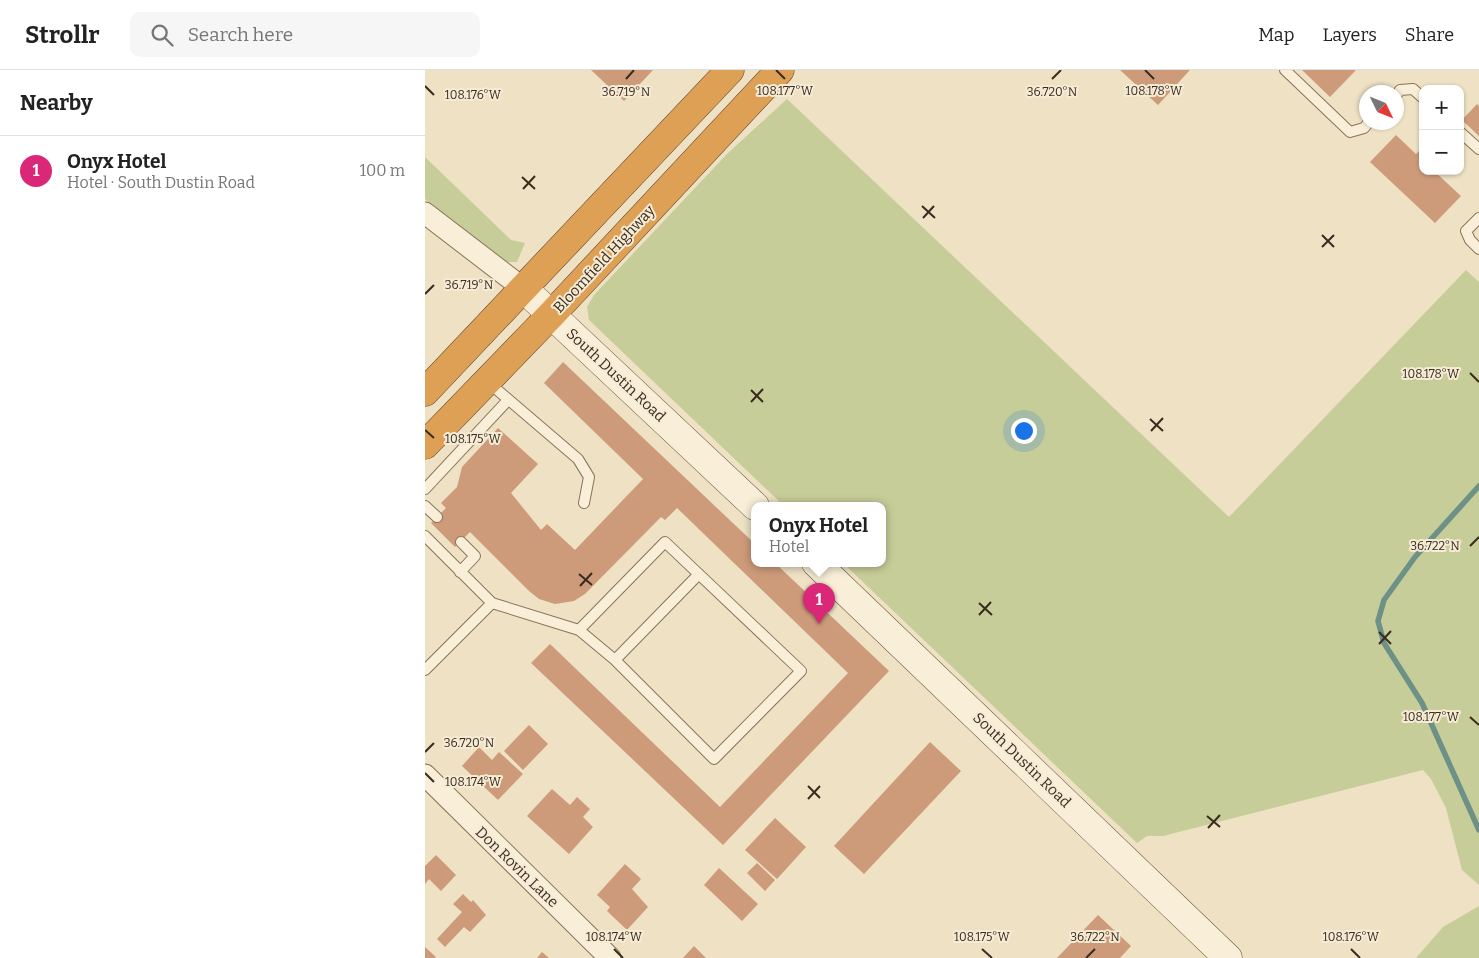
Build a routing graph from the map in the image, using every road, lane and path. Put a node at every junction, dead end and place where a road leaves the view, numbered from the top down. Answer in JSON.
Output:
{"nodes":[{"id":1,"x":731,"y":70,"type":"edge"},
{"id":2,"x":780,"y":70,"type":"edge"},
{"id":3,"x":1285,"y":70,"type":"edge"},
{"id":4,"x":1404,"y":90,"type":"edge"},
{"id":5,"x":1419,"y":94,"type":"edge"},
{"id":6,"x":1359,"y":129,"type":"edge"},
{"id":7,"x":1464,"y":136,"type":"edge"},
{"id":8,"x":1479,"y":149,"type":"edge"},
{"id":9,"x":425,"y":213,"type":"edge"},
{"id":10,"x":1479,"y":218,"type":"edge"},
{"id":11,"x":1479,"y":249,"type":"edge"},
{"id":12,"x":524,"y":289,"type":"junction"},
{"id":13,"x":551,"y":315,"type":"junction"},
{"id":14,"x":487,"y":382,"type":"junction"},
{"id":15,"x":425,"y":392,"type":"edge"},
{"id":16,"x":508,"y":400,"type":"junction"},
{"id":17,"x":425,"y":445,"type":"edge"},
{"id":18,"x":425,"y":489,"type":"edge"},
{"id":19,"x":751,"y":502,"type":"edge"},
{"id":20,"x":584,"y":503,"type":"dead end"},
{"id":21,"x":425,"y":506,"type":"edge"},
{"id":22,"x":437,"y":518,"type":"dead end"},
{"id":23,"x":425,"y":536,"type":"edge"},
{"id":24,"x":461,"y":542,"type":"dead end"},
{"id":25,"x":820,"y":567,"type":"edge"},
{"id":26,"x":460,"y":572,"type":"junction"},
{"id":27,"x":699,"y":574,"type":"junction"},
{"id":28,"x":492,"y":604,"type":"junction"},
{"id":29,"x":579,"y":630,"type":"junction"},
{"id":30,"x":615,"y":660,"type":"junction"},
{"id":31,"x":425,"y":670,"type":"edge"},
{"id":32,"x":425,"y":775,"type":"edge"},
{"id":33,"x":610,"y":958,"type":"edge"},
{"id":34,"x":1227,"y":958,"type":"edge"}],
"edges":[{"from":1,"to":12,"type":"highway"},
{"from":2,"to":13,"type":"highway","name":"Bloomfield Highway"},
{"from":3,"to":6,"type":"lane"},
{"from":4,"to":5,"type":"lane"},
{"from":7,"to":8,"type":"lane"},
{"from":9,"to":12,"type":"street","name":"South Dustin Road"},
{"from":10,"to":11,"type":"lane"},
{"from":12,"to":13,"type":"street","name":"South Dustin Road"},
{"from":12,"to":15,"type":"highway"},
{"from":13,"to":14,"type":"highway","name":"Bloomfield Highway"},
{"from":13,"to":19,"type":"street","name":"South Dustin Road"},
{"from":14,"to":16,"type":"lane"},
{"from":14,"to":17,"type":"highway","name":"Bloomfield Highway"},
{"from":16,"to":18,"type":"lane"},
{"from":16,"to":20,"type":"lane"},
{"from":21,"to":22,"type":"lane"},
{"from":23,"to":26,"type":"lane"},
{"from":24,"to":26,"type":"lane"},
{"from":25,"to":34,"type":"street","name":"South Dustin Road"},
{"from":26,"to":28,"type":"lane"},
{"from":27,"to":29,"type":"lane"},
{"from":27,"to":30,"type":"lane"},
{"from":27,"to":30,"type":"lane"},
{"from":28,"to":29,"type":"lane"},
{"from":28,"to":31,"type":"lane"},
{"from":29,"to":30,"type":"lane"},
{"from":32,"to":33,"type":"street","name":"Don Rovin Lane"}]}
